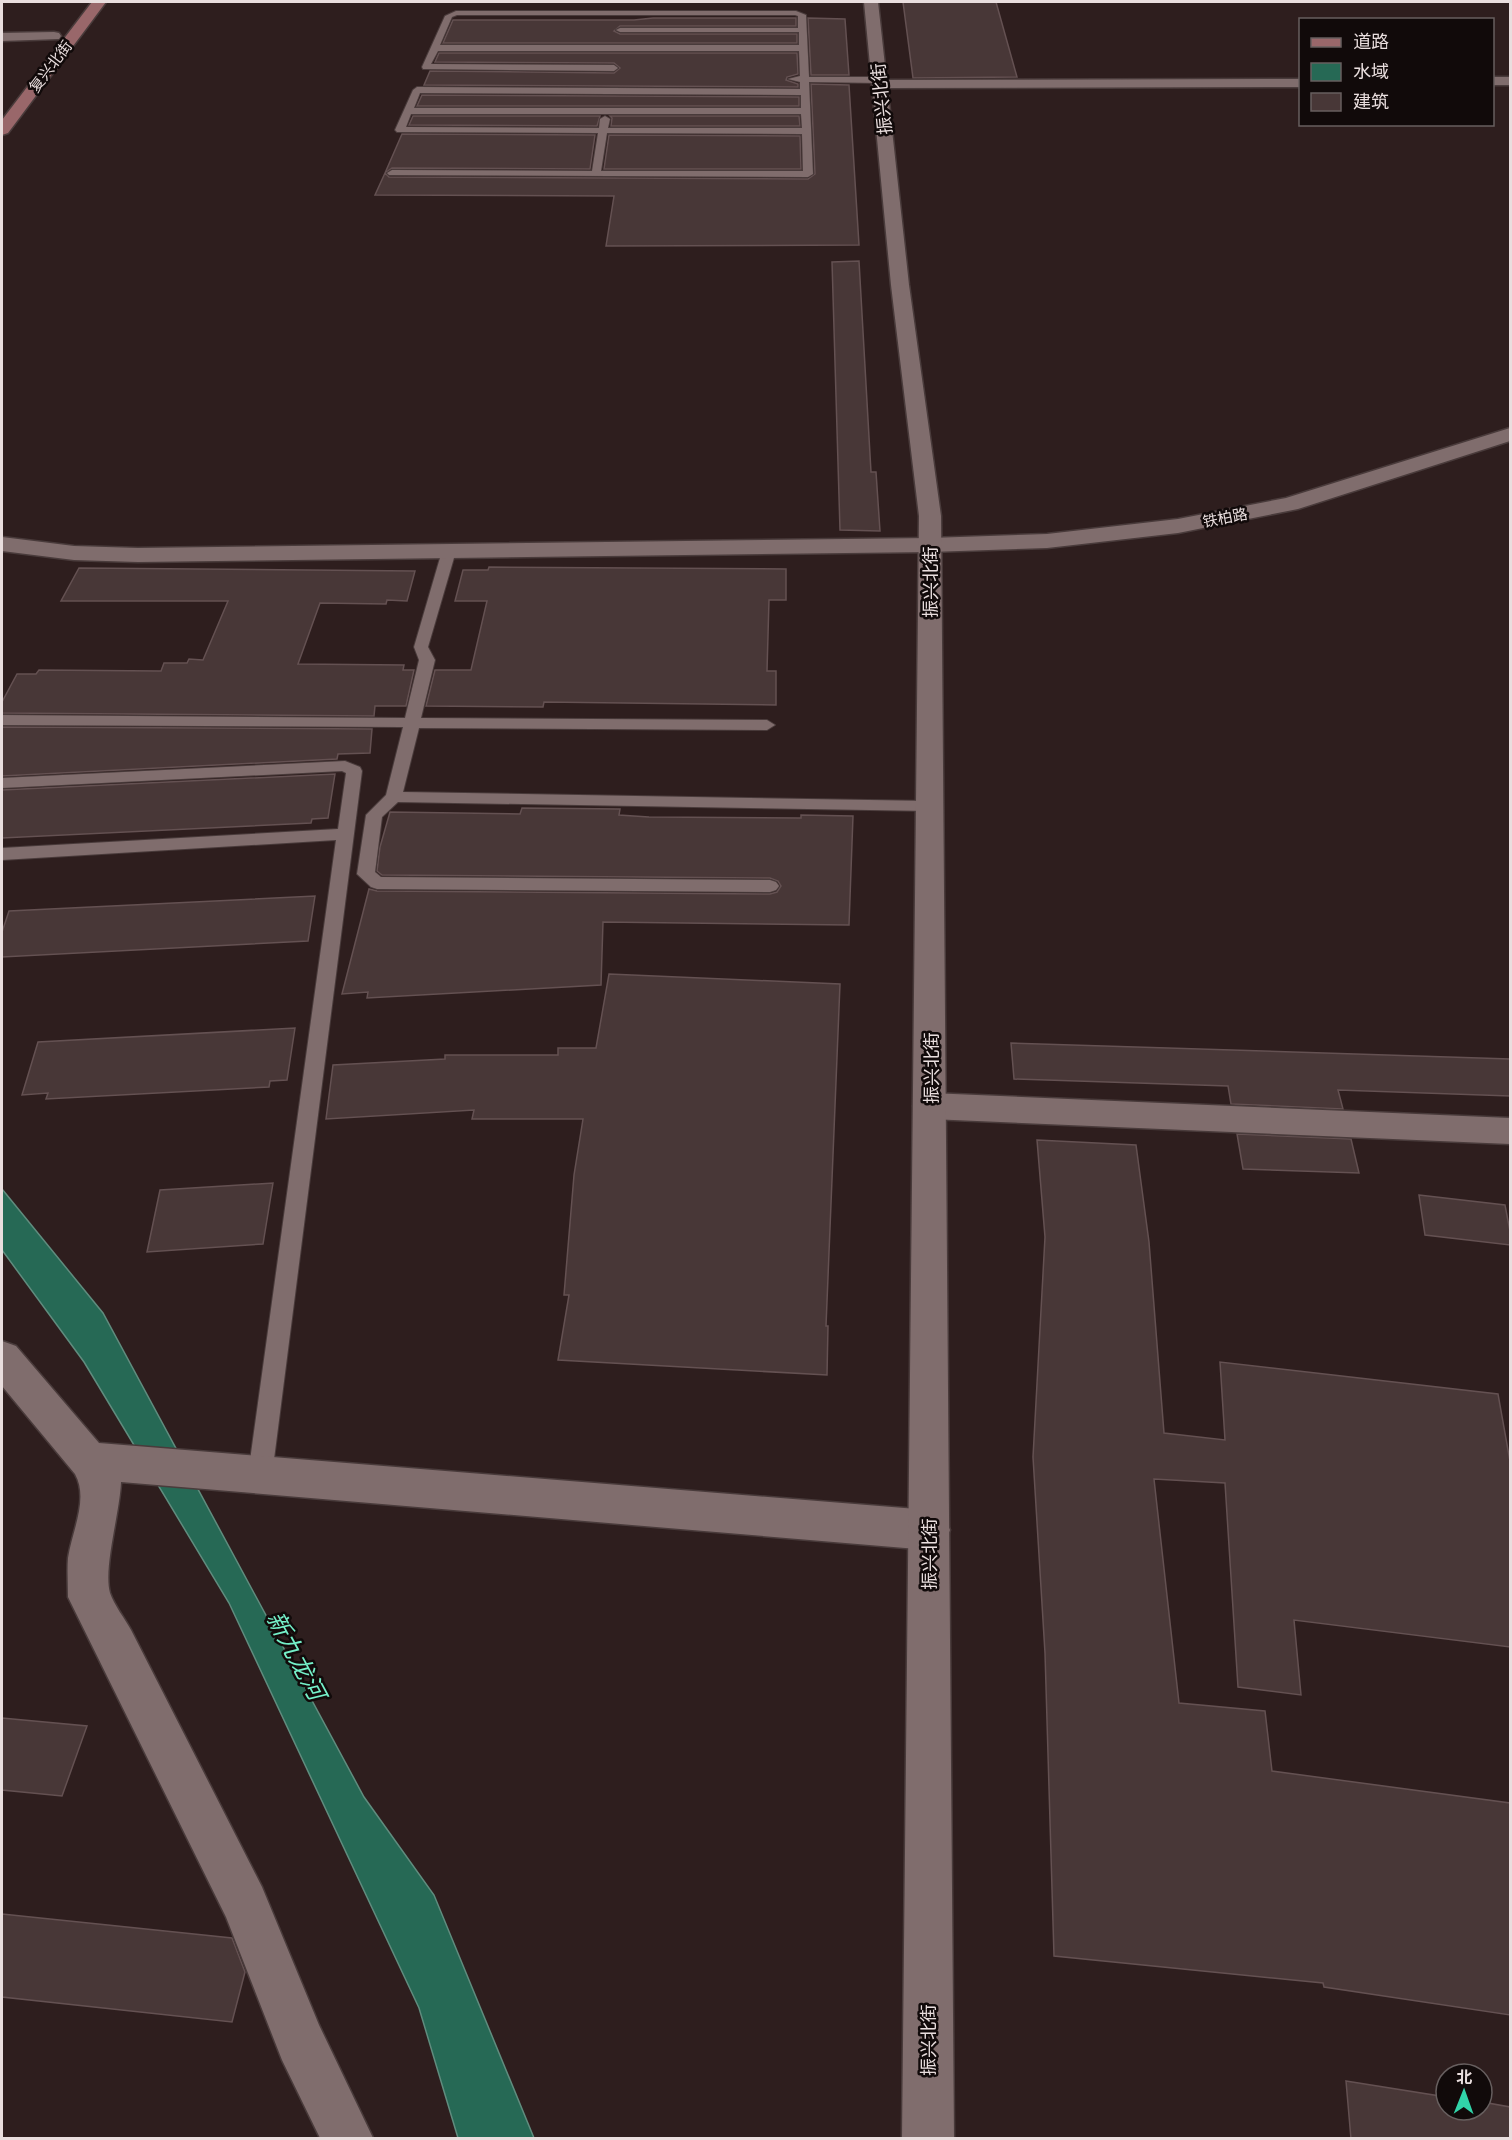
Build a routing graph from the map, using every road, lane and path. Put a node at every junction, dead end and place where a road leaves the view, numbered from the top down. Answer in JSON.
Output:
{"nodes":[{"id":1,"x":99,"y":2,"type":"edge"},
{"id":2,"x":871,"y":2,"type":"edge"},
{"id":3,"x":623,"y":13,"type":"junction"},
{"id":4,"x":620,"y":30,"type":"junction"},
{"id":5,"x":802,"y":30,"type":"junction"},
{"id":6,"x":57,"y":32,"type":"joint"},
{"id":7,"x":2,"y":37,"type":"edge"},
{"id":8,"x":434,"y":48,"type":"junction"},
{"id":9,"x":617,"y":48,"type":"junction"},
{"id":10,"x":803,"y":48,"type":"junction"},
{"id":11,"x":41,"y":53,"type":"dead end"},
{"id":12,"x":614,"y":68,"type":"junction"},
{"id":13,"x":477,"y":79,"type":"junction"},
{"id":14,"x":782,"y":79,"type":"dead end"},
{"id":15,"x":804,"y":80,"type":"junction"},
{"id":16,"x":1494,"y":81,"type":"edge"},
{"id":17,"x":1510,"y":81,"type":"edge"},
{"id":18,"x":879,"y":82,"type":"junction"},
{"id":19,"x":1299,"y":82,"type":"edge"},
{"id":20,"x":610,"y":91,"type":"junction"},
{"id":21,"x":805,"y":92,"type":"junction"},
{"id":22,"x":408,"y":111,"type":"junction"},
{"id":23,"x":607,"y":111,"type":"junction"},
{"id":24,"x":806,"y":111,"type":"junction"},
{"id":25,"x":2,"y":130,"type":"edge"},
{"id":26,"x":603,"y":130,"type":"junction"},
{"id":27,"x":806,"y":131,"type":"junction"},
{"id":28,"x":392,"y":173,"type":"dead end"},
{"id":29,"x":596,"y":173,"type":"junction"},
{"id":30,"x":1510,"y":434,"type":"edge"},
{"id":31,"x":2,"y":544,"type":"edge"},
{"id":32,"x":930,"y":545,"type":"junction"},
{"id":33,"x":448,"y":551,"type":"junction"},
{"id":34,"x":2,"y":720,"type":"edge"},
{"id":35,"x":412,"y":723,"type":"junction"},
{"id":36,"x":767,"y":725,"type":"dead end"},
{"id":37,"x":2,"y":783,"type":"edge"},
{"id":38,"x":394,"y":797,"type":"junction"},
{"id":39,"x":930,"y":806,"type":"junction"},
{"id":40,"x":346,"y":834,"type":"junction"},
{"id":41,"x":2,"y":854,"type":"edge"},
{"id":42,"x":770,"y":886,"type":"dead end"},
{"id":43,"x":930,"y":1106,"type":"junction"},
{"id":44,"x":1510,"y":1131,"type":"edge"},
{"id":45,"x":2,"y":1358,"type":"edge"},
{"id":46,"x":104,"y":1462,"type":"junction"},
{"id":47,"x":242,"y":1474,"type":"junction"},
{"id":48,"x":929,"y":1530,"type":"junction"},
{"id":49,"x":347,"y":2139,"type":"edge"},
{"id":50,"x":928,"y":2139,"type":"edge"}],
"edges":[{"from":1,"to":25,"type":"main road","name":"复兴北街"},
{"from":2,"to":18,"type":"street","name":"振兴北街"},
{"from":3,"to":4,"type":"lane"},
{"from":3,"to":5,"type":"lane"},
{"from":3,"to":8,"type":"lane"},
{"from":4,"to":5,"type":"lane"},
{"from":4,"to":9,"type":"lane"},
{"from":5,"to":10,"type":"lane"},
{"from":6,"to":7,"type":"street"},
{"from":6,"to":11,"type":"main road","name":"复兴北街"},
{"from":8,"to":9,"type":"lane"},
{"from":8,"to":13,"type":"lane"},
{"from":9,"to":10,"type":"lane"},
{"from":9,"to":12,"type":"lane"},
{"from":10,"to":15,"type":"lane"},
{"from":12,"to":13,"type":"lane"},
{"from":12,"to":20,"type":"lane"},
{"from":13,"to":20,"type":"lane"},
{"from":13,"to":22,"type":"lane"},
{"from":14,"to":15,"type":"lane"},
{"from":15,"to":18,"type":"lane"},
{"from":15,"to":21,"type":"lane"},
{"from":16,"to":17,"type":"street"},
{"from":18,"to":19,"type":"street"},
{"from":18,"to":32,"type":"street","name":"振兴北街"},
{"from":20,"to":21,"type":"lane"},
{"from":20,"to":23,"type":"lane"},
{"from":21,"to":24,"type":"lane"},
{"from":22,"to":23,"type":"lane"},
{"from":22,"to":26,"type":"lane"},
{"from":23,"to":24,"type":"lane"},
{"from":23,"to":26,"type":"lane"},
{"from":24,"to":27,"type":"lane"},
{"from":26,"to":27,"type":"lane"},
{"from":26,"to":29,"type":"lane"},
{"from":27,"to":29,"type":"lane"},
{"from":28,"to":29,"type":"lane"},
{"from":30,"to":32,"type":"street","name":"铁柏路"},
{"from":31,"to":33,"type":"street","name":"铁柏路"},
{"from":32,"to":33,"type":"street","name":"铁柏路"},
{"from":32,"to":39,"type":"street","name":"振兴北街"},
{"from":33,"to":35,"type":"lane"},
{"from":34,"to":35,"type":"lane"},
{"from":35,"to":36,"type":"lane"},
{"from":35,"to":38,"type":"lane"},
{"from":37,"to":40,"type":"lane"},
{"from":38,"to":39,"type":"lane"},
{"from":38,"to":42,"type":"lane"},
{"from":39,"to":43,"type":"street","name":"振兴北街"},
{"from":40,"to":41,"type":"lane"},
{"from":40,"to":47,"type":"lane"},
{"from":43,"to":44,"type":"street"},
{"from":43,"to":48,"type":"street","name":"振兴北街"},
{"from":45,"to":46,"type":"street"},
{"from":46,"to":47,"type":"street"},
{"from":46,"to":49,"type":"street"},
{"from":47,"to":48,"type":"street"},
{"from":48,"to":50,"type":"street","name":"振兴北街"}]}
